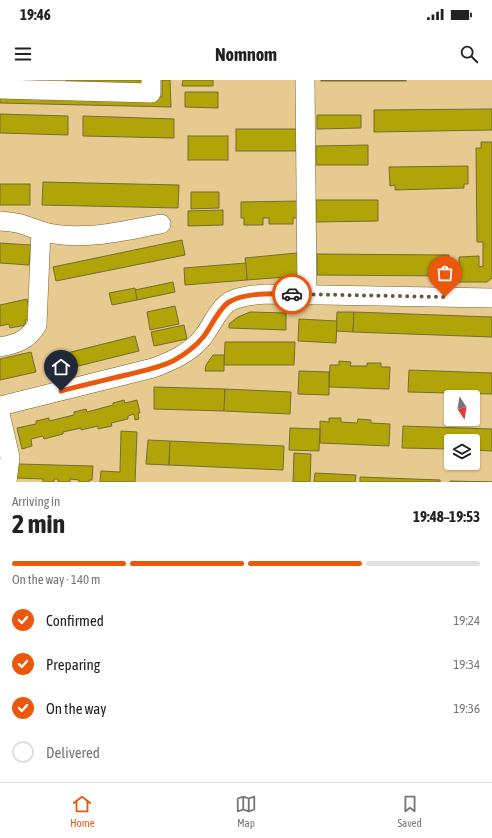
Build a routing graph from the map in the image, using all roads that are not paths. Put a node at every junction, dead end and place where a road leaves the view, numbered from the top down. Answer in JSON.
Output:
{"nodes":[{"id":1,"x":151,"y":80,"type":"edge"},
{"id":2,"x":305,"y":80,"type":"edge"},
{"id":3,"x":56,"y":85,"type":"edge"},
{"id":4,"x":0,"y":89,"type":"edge"},
{"id":5,"x":0,"y":221,"type":"edge"},
{"id":6,"x":161,"y":224,"type":"dead end"},
{"id":7,"x":41,"y":231,"type":"junction"},
{"id":8,"x":307,"y":294,"type":"junction"},
{"id":9,"x":492,"y":298,"type":"edge"},
{"id":10,"x":0,"y":347,"type":"edge"},
{"id":11,"x":0,"y":406,"type":"edge"},
{"id":12,"x":0,"y":414,"type":"edge"},
{"id":13,"x":7,"y":482,"type":"edge"}],
"edges":[{"from":1,"to":3,"type":"street"},
{"from":2,"to":8,"type":"street"},
{"from":3,"to":4,"type":"street"},
{"from":5,"to":7,"type":"street"},
{"from":6,"to":7,"type":"street"},
{"from":7,"to":10,"type":"street"},
{"from":8,"to":9,"type":"street"},
{"from":8,"to":11,"type":"street"},
{"from":12,"to":13,"type":"street"}]}
